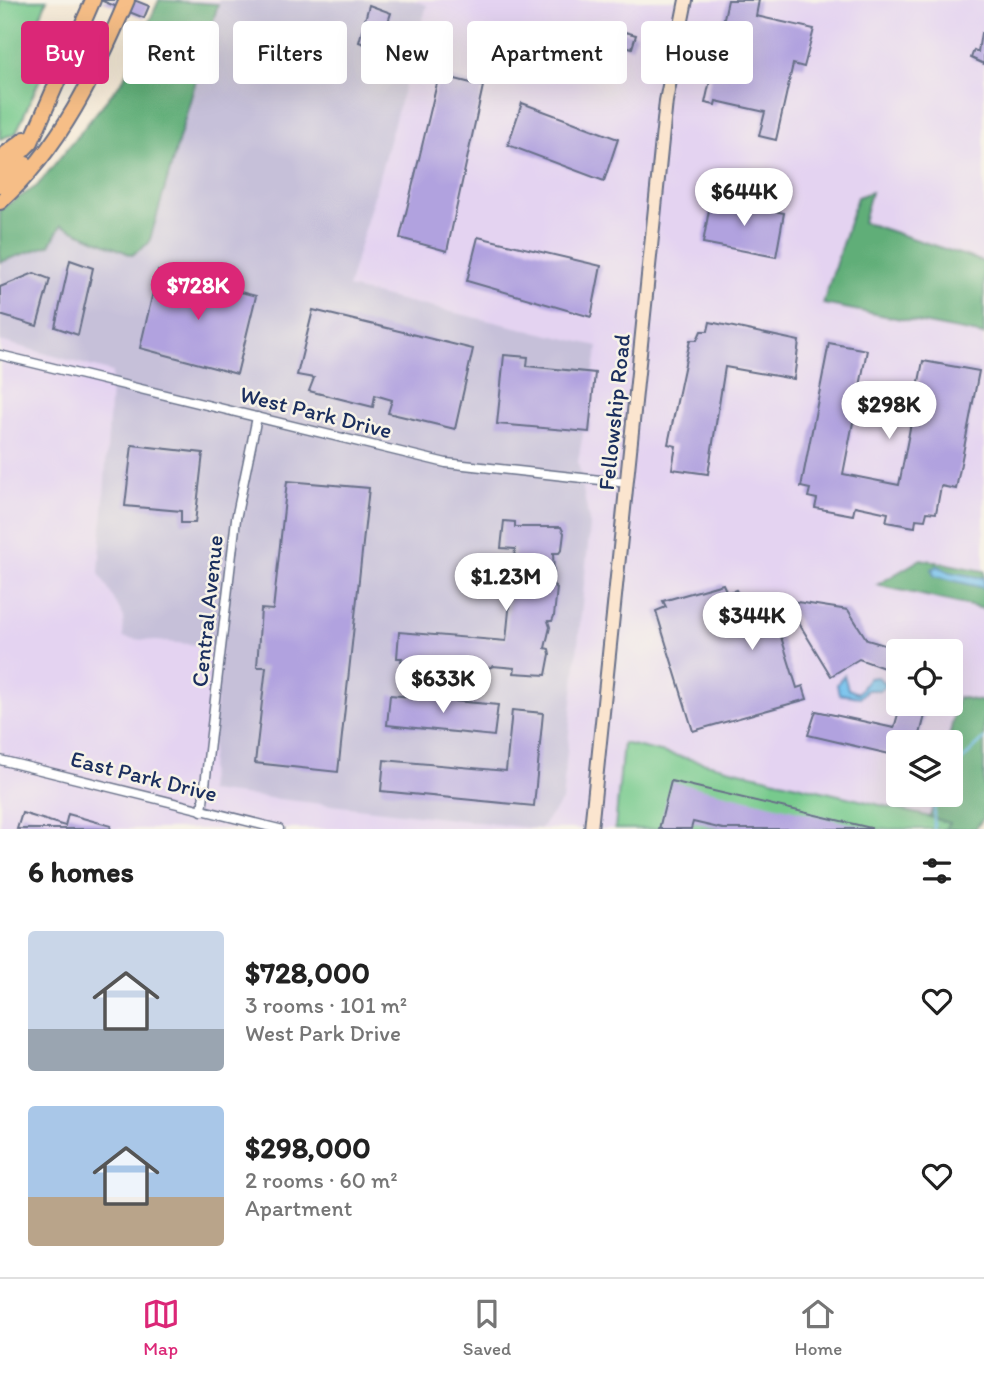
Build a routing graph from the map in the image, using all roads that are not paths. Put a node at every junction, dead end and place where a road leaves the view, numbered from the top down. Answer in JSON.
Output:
{"nodes":[{"id":1,"x":93,"y":0,"type":"edge"},
{"id":2,"x":127,"y":0,"type":"edge"},
{"id":3,"x":686,"y":0,"type":"edge"},
{"id":4,"x":45,"y":113,"type":"junction"},
{"id":5,"x":67,"y":118,"type":"junction"},
{"id":6,"x":0,"y":158,"type":"edge"},
{"id":7,"x":0,"y":174,"type":"edge"},
{"id":8,"x":0,"y":185,"type":"edge"},
{"id":9,"x":0,"y":202,"type":"edge"},
{"id":10,"x":0,"y":355,"type":"edge"},
{"id":11,"x":257,"y":417,"type":"junction"},
{"id":12,"x":628,"y":483,"type":"junction"},
{"id":13,"x":0,"y":760,"type":"edge"},
{"id":14,"x":202,"y":811,"type":"junction"},
{"id":15,"x":279,"y":829,"type":"edge"},
{"id":16,"x":591,"y":829,"type":"edge"}],
"edges":[{"from":1,"to":4,"type":"highway"},
{"from":2,"to":5,"type":"highway"},
{"from":3,"to":12,"type":"street","name":"Fellowship Road"},
{"from":4,"to":6,"type":"highway"},
{"from":4,"to":7,"type":"highway"},
{"from":5,"to":8,"type":"highway"},
{"from":5,"to":9,"type":"highway"},
{"from":10,"to":11,"type":"street","name":"West Park Drive"},
{"from":11,"to":12,"type":"street","name":"West Park Drive"},
{"from":11,"to":14,"type":"street","name":"Central Avenue"},
{"from":12,"to":16,"type":"street","name":"Fellowship Road"},
{"from":13,"to":14,"type":"street","name":"East Park Drive"},
{"from":14,"to":15,"type":"street","name":"East Park Drive"}]}
